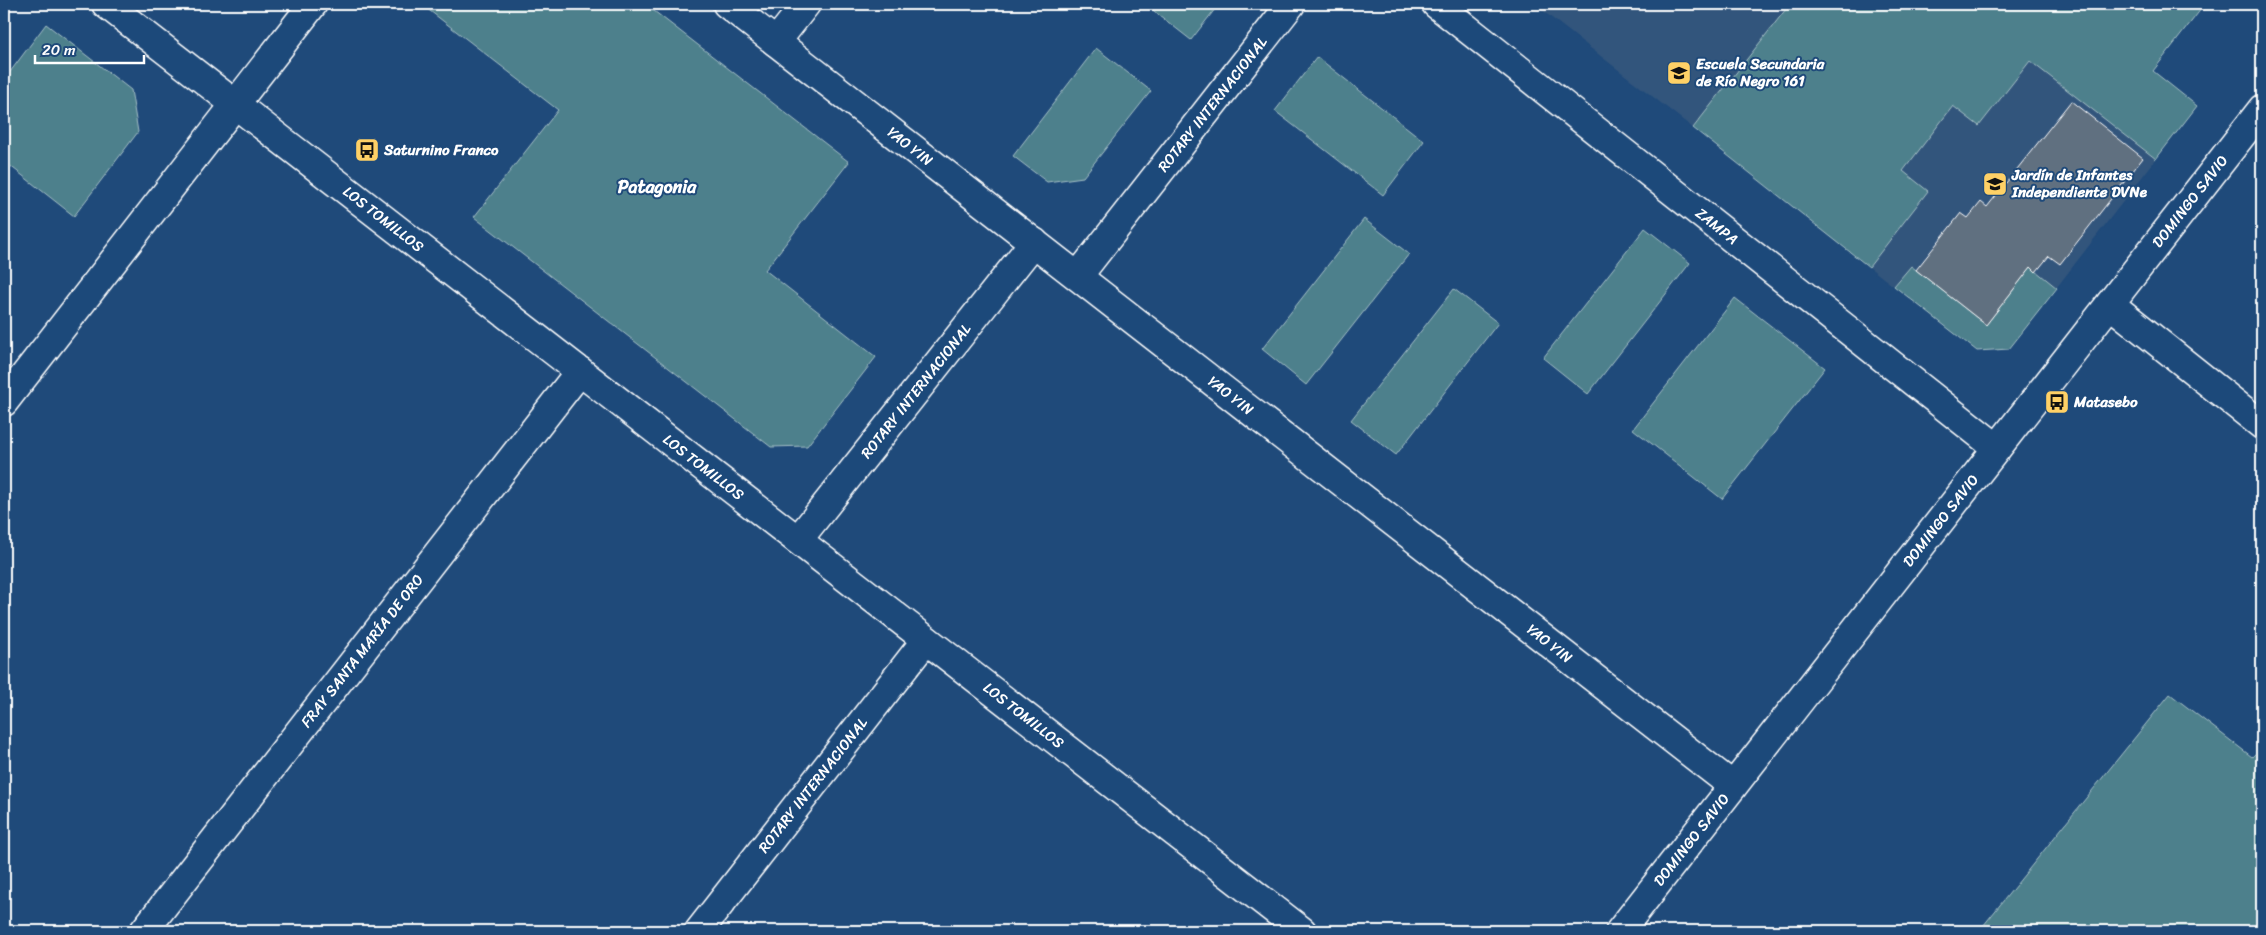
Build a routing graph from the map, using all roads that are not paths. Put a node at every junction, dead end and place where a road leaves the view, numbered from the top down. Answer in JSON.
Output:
{"nodes":[{"id":1,"x":106,"y":4,"type":"edge"},
{"id":2,"x":312,"y":4,"type":"edge"},
{"id":3,"x":727,"y":4,"type":"edge"},
{"id":4,"x":806,"y":4,"type":"edge"},
{"id":5,"x":1291,"y":4,"type":"edge"},
{"id":6,"x":1436,"y":4,"type":"edge"},
{"id":7,"x":776,"y":42,"type":"junction"},
{"id":8,"x":235,"y":104,"type":"junction"},
{"id":9,"x":2262,"y":109,"type":"edge"},
{"id":10,"x":1034,"y":242,"type":"junction"},
{"id":11,"x":1078,"y":276,"type":"junction"},
{"id":12,"x":2110,"y":304,"type":"junction"},
{"id":13,"x":580,"y":371,"type":"junction"},
{"id":14,"x":4,"y":402,"type":"edge"},
{"id":15,"x":2262,"y":425,"type":"edge"},
{"id":16,"x":1997,"y":448,"type":"junction"},
{"id":17,"x":798,"y":540,"type":"junction"},
{"id":18,"x":926,"y":640,"type":"junction"},
{"id":19,"x":1733,"y":786,"type":"junction"},
{"id":20,"x":144,"y":931,"type":"edge"},
{"id":21,"x":699,"y":931,"type":"edge"},
{"id":22,"x":1302,"y":931,"type":"edge"},
{"id":23,"x":1620,"y":931,"type":"edge"}],
"edges":[{"from":1,"to":8,"type":"street","name":"LOS TOMILLOS"},
{"from":2,"to":8,"type":"street"},
{"from":3,"to":7,"type":"street","name":"YAO YIN"},
{"from":4,"to":7,"type":"street"},
{"from":5,"to":11,"type":"street","name":"ROTARY INTERNACIONAL"},
{"from":6,"to":16,"type":"street","name":"ZAMPA"},
{"from":7,"to":10,"type":"street","name":"YAO YIN"},
{"from":8,"to":13,"type":"street","name":"LOS TOMILLOS"},
{"from":8,"to":14,"type":"street"},
{"from":9,"to":12,"type":"street","name":"DOMINGO SAVIO"},
{"from":10,"to":11,"type":"street","name":"YAO YIN"},
{"from":10,"to":17,"type":"street","name":"ROTARY INTERNACIONAL"},
{"from":11,"to":19,"type":"street","name":"YAO YIN"},
{"from":12,"to":15,"type":"street"},
{"from":12,"to":16,"type":"street","name":"DOMINGO SAVIO"},
{"from":13,"to":17,"type":"street","name":"LOS TOMILLOS"},
{"from":13,"to":20,"type":"street","name":"FRAY SANTA MARÍA DE ORO"},
{"from":16,"to":19,"type":"street","name":"DOMINGO SAVIO"},
{"from":17,"to":18,"type":"street","name":"LOS TOMILLOS"},
{"from":18,"to":21,"type":"street","name":"ROTARY INTERNACIONAL"},
{"from":18,"to":22,"type":"street","name":"LOS TOMILLOS"},
{"from":19,"to":23,"type":"street","name":"DOMINGO SAVIO"}]}
